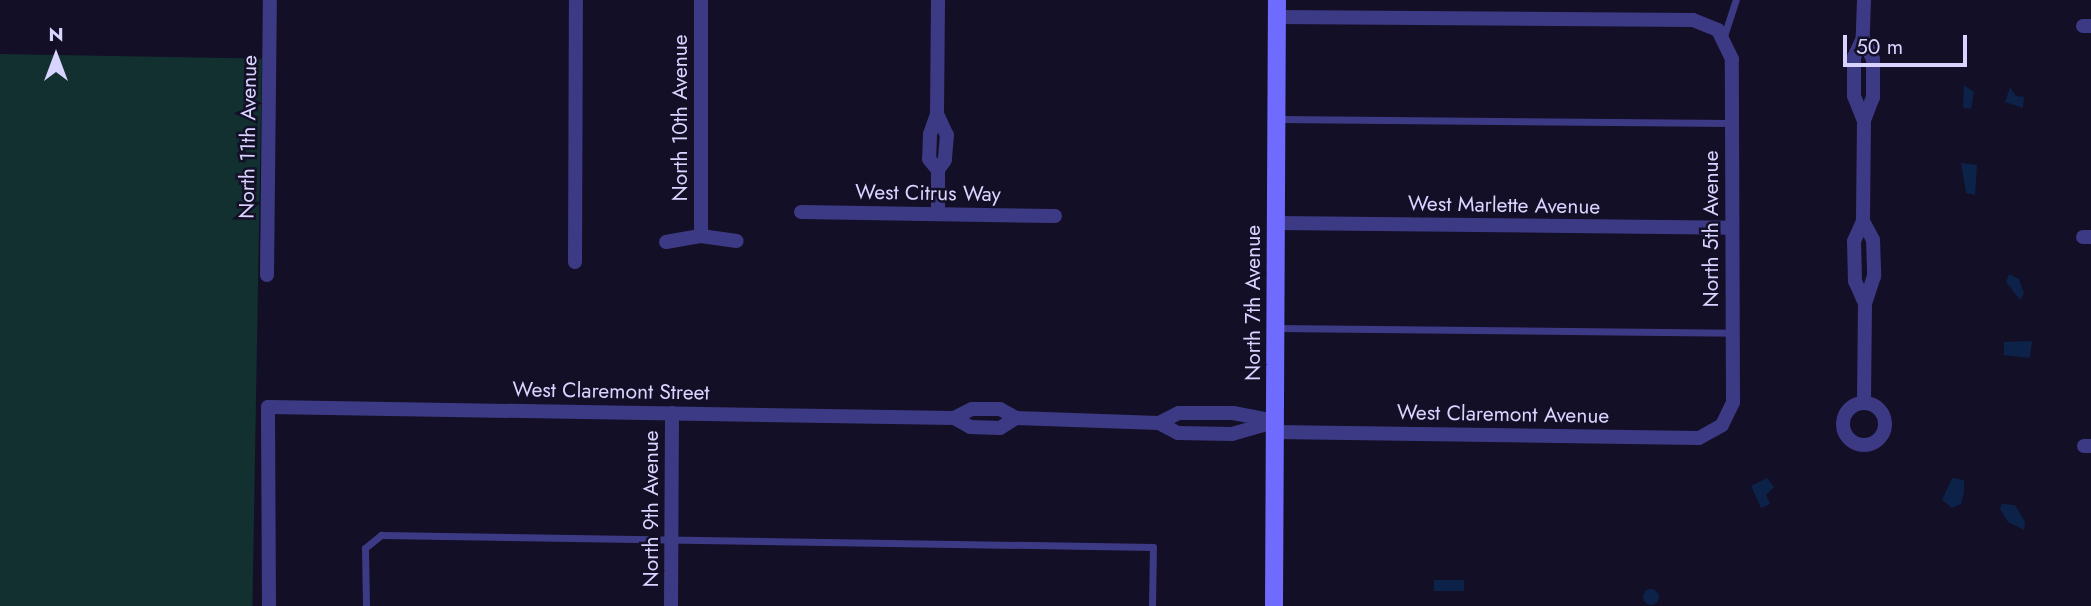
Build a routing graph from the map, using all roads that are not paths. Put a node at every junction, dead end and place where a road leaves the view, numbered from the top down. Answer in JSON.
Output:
{"nodes":[{"id":1,"x":270,"y":0,"type":"edge"},
{"id":2,"x":576,"y":0,"type":"edge"},
{"id":3,"x":701,"y":0,"type":"edge"},
{"id":4,"x":938,"y":0,"type":"edge"},
{"id":5,"x":1736,"y":0,"type":"edge"},
{"id":6,"x":1864,"y":0,"type":"edge"},
{"id":7,"x":1276,"y":9,"type":"edge"},
{"id":8,"x":1724,"y":36,"type":"junction"},
{"id":9,"x":1276,"y":119,"type":"junction"},
{"id":10,"x":1732,"y":123,"type":"junction"},
{"id":11,"x":801,"y":212,"type":"dead end"},
{"id":12,"x":938,"y":214,"type":"junction"},
{"id":13,"x":1055,"y":216,"type":"dead end"},
{"id":14,"x":1276,"y":223,"type":"junction"},
{"id":15,"x":1732,"y":228,"type":"junction"},
{"id":16,"x":701,"y":236,"type":"junction"},
{"id":17,"x":737,"y":241,"type":"dead end"},
{"id":18,"x":666,"y":242,"type":"dead end"},
{"id":19,"x":575,"y":262,"type":"dead end"},
{"id":20,"x":267,"y":275,"type":"dead end"},
{"id":21,"x":1275,"y":328,"type":"junction"},
{"id":22,"x":1733,"y":333,"type":"junction"},
{"id":23,"x":1864,"y":403,"type":"dead end"},
{"id":24,"x":673,"y":412,"type":"junction"},
{"id":25,"x":1192,"y":413,"type":"junction"},
{"id":26,"x":1159,"y":422,"type":"junction"},
{"id":27,"x":1725,"y":422,"type":"joint"},
{"id":28,"x":1275,"y":427,"type":"junction"},
{"id":29,"x":1192,"y":433,"type":"junction"},
{"id":30,"x":671,"y":537,"type":"junction"},
{"id":31,"x":269,"y":606,"type":"edge"},
{"id":32,"x":366,"y":606,"type":"edge"},
{"id":33,"x":671,"y":606,"type":"edge"},
{"id":34,"x":1152,"y":606,"type":"edge"},
{"id":35,"x":1274,"y":606,"type":"edge"}],
"edges":[{"from":1,"to":20,"type":"street","name":"North 11th Avenue"},
{"from":2,"to":19,"type":"street"},
{"from":3,"to":16,"type":"street","name":"North 10th Avenue"},
{"from":4,"to":12,"type":"street"},
{"from":5,"to":8,"type":"lane"},
{"from":6,"to":23,"type":"street"},
{"from":7,"to":8,"type":"street"},
{"from":7,"to":9,"type":"main road","name":"North 7th Avenue"},
{"from":8,"to":10,"type":"street","name":"North 5th Avenue"},
{"from":9,"to":10,"type":"lane"},
{"from":9,"to":14,"type":"main road","name":"North 7th Avenue"},
{"from":10,"to":15,"type":"street","name":"North 5th Avenue"},
{"from":11,"to":12,"type":"street","name":"West Citrus Way"},
{"from":12,"to":13,"type":"street","name":"West Citrus Way"},
{"from":14,"to":15,"type":"street","name":"West Marlette Avenue"},
{"from":14,"to":21,"type":"main road","name":"North 7th Avenue"},
{"from":15,"to":22,"type":"street","name":"North 5th Avenue"},
{"from":16,"to":17,"type":"street"},
{"from":16,"to":18,"type":"street"},
{"from":21,"to":22,"type":"lane"},
{"from":21,"to":28,"type":"main road","name":"North 7th Avenue"},
{"from":22,"to":27,"type":"street","name":"North 5th Avenue"},
{"from":24,"to":26,"type":"street","name":"West Claremont Street"},
{"from":24,"to":30,"type":"street","name":"North 9th Avenue"},
{"from":24,"to":31,"type":"street","name":"West Claremont Street"},
{"from":25,"to":26,"type":"street","name":"West Claremont Street"},
{"from":25,"to":28,"type":"street","name":"West Claremont Street"},
{"from":25,"to":29,"type":"street"},
{"from":26,"to":29,"type":"street","name":"West Claremont Street"},
{"from":27,"to":28,"type":"street","name":"West Claremont Avenue"},
{"from":28,"to":29,"type":"street","name":"West Claremont Street"},
{"from":28,"to":35,"type":"main road","name":"North 7th Avenue"},
{"from":30,"to":32,"type":"lane"},
{"from":30,"to":33,"type":"street","name":"North 9th Avenue"},
{"from":30,"to":34,"type":"lane"}]}
